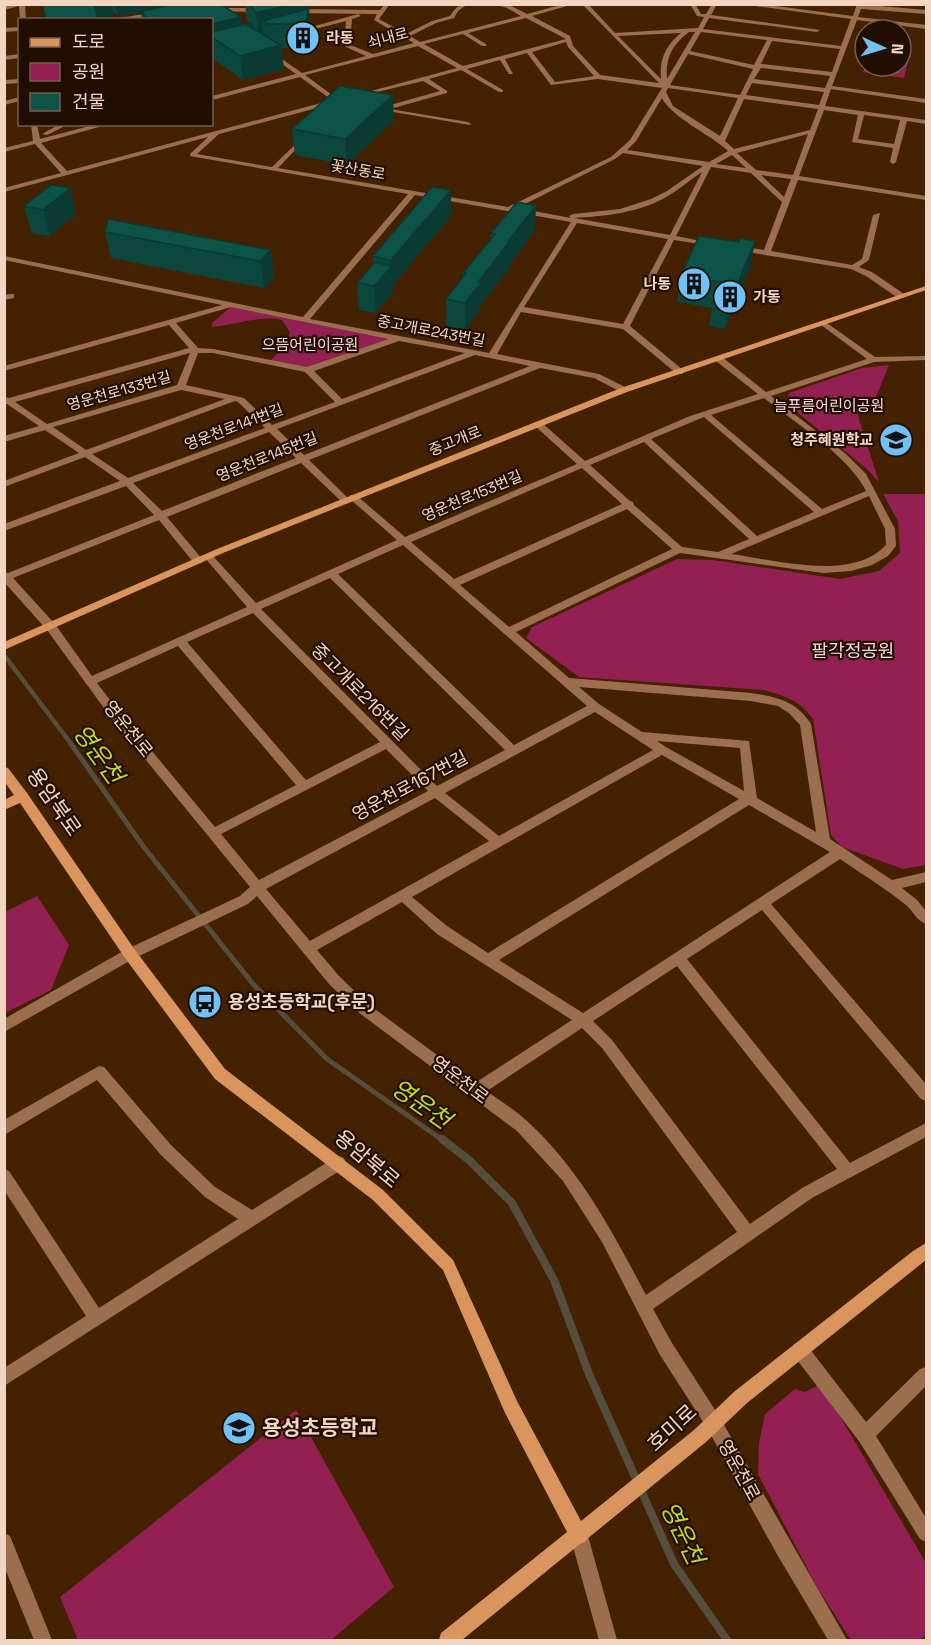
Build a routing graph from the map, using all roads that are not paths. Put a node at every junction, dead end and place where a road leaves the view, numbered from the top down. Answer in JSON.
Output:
{"nodes":[{"id":1,"x":220,"y":4,"type":"edge"},
{"id":2,"x":388,"y":4,"type":"edge"},
{"id":3,"x":465,"y":4,"type":"edge"},
{"id":4,"x":495,"y":4,"type":"edge"},
{"id":5,"x":572,"y":4,"type":"edge"},
{"id":6,"x":584,"y":4,"type":"edge"},
{"id":7,"x":692,"y":4,"type":"edge"},
{"id":8,"x":715,"y":4,"type":"edge"},
{"id":9,"x":744,"y":4,"type":"edge"},
{"id":10,"x":783,"y":4,"type":"edge"},
{"id":11,"x":22,"y":5,"type":"edge"},
{"id":12,"x":860,"y":6,"type":"edge"},
{"id":13,"x":4,"y":8,"type":"edge"},
{"id":14,"x":202,"y":10,"type":"edge"},
{"id":15,"x":213,"y":10,"type":"junction"},
{"id":16,"x":269,"y":10,"type":"edge"},
{"id":17,"x":291,"y":11,"type":"edge"},
{"id":18,"x":796,"y":11,"type":"junction"},
{"id":19,"x":380,"y":12,"type":"junction"},
{"id":20,"x":804,"y":12,"type":"junction"},
{"id":21,"x":927,"y":12,"type":"edge"},
{"id":22,"x":167,"y":14,"type":"edge"},
{"id":23,"x":527,"y":16,"type":"junction"},
{"id":24,"x":708,"y":17,"type":"junction"},
{"id":25,"x":128,"y":18,"type":"edge"},
{"id":26,"x":349,"y":18,"type":"junction"},
{"id":27,"x":855,"y":18,"type":"joint"},
{"id":28,"x":853,"y":23,"type":"edge"},
{"id":29,"x":699,"y":30,"type":"junction"},
{"id":30,"x":817,"y":30,"type":"junction"},
{"id":31,"x":687,"y":31,"type":"junction"},
{"id":32,"x":463,"y":32,"type":"junction"},
{"id":33,"x":286,"y":34,"type":"edge"},
{"id":34,"x":614,"y":35,"type":"junction"},
{"id":35,"x":405,"y":36,"type":"junction"},
{"id":36,"x":770,"y":39,"type":"junction"},
{"id":37,"x":568,"y":40,"type":"junction"},
{"id":38,"x":395,"y":41,"type":"dead end"},
{"id":39,"x":417,"y":44,"type":"junction"},
{"id":40,"x":386,"y":45,"type":"dead end"},
{"id":41,"x":484,"y":45,"type":"dead end"},
{"id":42,"x":829,"y":46,"type":"junction"},
{"id":43,"x":843,"y":48,"type":"junction"},
{"id":44,"x":264,"y":49,"type":"edge"},
{"id":45,"x":528,"y":51,"type":"junction"},
{"id":46,"x":686,"y":52,"type":"junction"},
{"id":47,"x":369,"y":55,"type":"junction"},
{"id":48,"x":501,"y":58,"type":"junction"},
{"id":49,"x":758,"y":67,"type":"junction"},
{"id":50,"x":460,"y":69,"type":"junction"},
{"id":51,"x":4,"y":73,"type":"edge"},
{"id":52,"x":511,"y":74,"type":"dead end"},
{"id":53,"x":301,"y":75,"type":"junction"},
{"id":54,"x":832,"y":75,"type":"junction"},
{"id":55,"x":598,"y":77,"type":"junction"},
{"id":56,"x":424,"y":78,"type":"junction"},
{"id":57,"x":752,"y":81,"type":"junction"},
{"id":58,"x":7,"y":82,"type":"edge"},
{"id":59,"x":664,"y":88,"type":"junction"},
{"id":60,"x":827,"y":89,"type":"junction"},
{"id":61,"x":501,"y":91,"type":"dead end"},
{"id":62,"x":743,"y":96,"type":"junction"},
{"id":63,"x":213,"y":98,"type":"edge"},
{"id":64,"x":337,"y":101,"type":"junction"},
{"id":65,"x":927,"y":101,"type":"edge"},
{"id":66,"x":348,"y":103,"type":"edge"},
{"id":67,"x":370,"y":107,"type":"edge"},
{"id":68,"x":822,"y":107,"type":"junction"},
{"id":69,"x":381,"y":109,"type":"junction"},
{"id":70,"x":332,"y":111,"type":"edge"},
{"id":71,"x":862,"y":113,"type":"junction"},
{"id":72,"x":904,"y":119,"type":"junction"},
{"id":73,"x":927,"y":122,"type":"edge"},
{"id":74,"x":468,"y":124,"type":"dead end"},
{"id":75,"x":34,"y":126,"type":"edge"},
{"id":76,"x":62,"y":126,"type":"edge"},
{"id":77,"x":98,"y":126,"type":"edge"},
{"id":78,"x":813,"y":131,"type":"junction"},
{"id":79,"x":212,"y":132,"type":"junction"},
{"id":80,"x":306,"y":136,"type":"edge"},
{"id":81,"x":37,"y":140,"type":"junction"},
{"id":82,"x":721,"y":141,"type":"junction"},
{"id":83,"x":897,"y":146,"type":"junction"},
{"id":84,"x":4,"y":150,"type":"edge"},
{"id":85,"x":621,"y":151,"type":"junction"},
{"id":86,"x":732,"y":152,"type":"junction"},
{"id":87,"x":893,"y":162,"type":"dead end"},
{"id":88,"x":709,"y":165,"type":"junction"},
{"id":89,"x":273,"y":169,"type":"junction"},
{"id":90,"x":751,"y":171,"type":"junction"},
{"id":91,"x":66,"y":174,"type":"junction"},
{"id":92,"x":795,"y":178,"type":"junction"},
{"id":93,"x":4,"y":190,"type":"edge"},
{"id":94,"x":413,"y":193,"type":"junction"},
{"id":95,"x":927,"y":198,"type":"edge"},
{"id":96,"x":786,"y":202,"type":"junction"},
{"id":97,"x":510,"y":210,"type":"junction"},
{"id":98,"x":877,"y":215,"type":"dead end"},
{"id":99,"x":551,"y":216,"type":"junction"},
{"id":100,"x":575,"y":220,"type":"junction"},
{"id":101,"x":673,"y":237,"type":"junction"},
{"id":102,"x":720,"y":245,"type":"edge"},
{"id":103,"x":732,"y":247,"type":"edge"},
{"id":104,"x":767,"y":253,"type":"junction"},
{"id":105,"x":4,"y":258,"type":"edge"},
{"id":106,"x":853,"y":267,"type":"junction"},
{"id":107,"x":927,"y":288,"type":"edge"},
{"id":108,"x":901,"y":296,"type":"junction"},
{"id":109,"x":232,"y":305,"type":"junction"},
{"id":110,"x":519,"y":309,"type":"junction"},
{"id":111,"x":305,"y":320,"type":"junction"},
{"id":112,"x":170,"y":322,"type":"junction"},
{"id":113,"x":824,"y":322,"type":"junction"},
{"id":114,"x":626,"y":327,"type":"junction"},
{"id":115,"x":398,"y":338,"type":"junction"},
{"id":116,"x":195,"y":350,"type":"junction"},
{"id":117,"x":473,"y":353,"type":"junction"},
{"id":118,"x":491,"y":357,"type":"junction"},
{"id":119,"x":719,"y":358,"type":"junction"},
{"id":120,"x":927,"y":358,"type":"edge"},
{"id":121,"x":873,"y":360,"type":"junction"},
{"id":122,"x":538,"y":366,"type":"junction"},
{"id":123,"x":4,"y":369,"type":"edge"},
{"id":124,"x":308,"y":370,"type":"junction"},
{"id":125,"x":680,"y":372,"type":"junction"},
{"id":126,"x":181,"y":387,"type":"junction"},
{"id":127,"x":624,"y":390,"type":"junction"},
{"id":128,"x":766,"y":395,"type":"junction"},
{"id":129,"x":233,"y":399,"type":"junction"},
{"id":130,"x":6,"y":400,"type":"edge"},
{"id":131,"x":340,"y":402,"type":"junction"},
{"id":132,"x":705,"y":414,"type":"junction"},
{"id":133,"x":538,"y":424,"type":"junction"},
{"id":134,"x":46,"y":426,"type":"junction"},
{"id":135,"x":272,"y":428,"type":"junction"},
{"id":136,"x":644,"y":438,"type":"junction"},
{"id":137,"x":4,"y":439,"type":"edge"},
{"id":138,"x":88,"y":453,"type":"junction"},
{"id":139,"x":303,"y":459,"type":"junction"},
{"id":140,"x":585,"y":464,"type":"junction"},
{"id":141,"x":127,"y":482,"type":"junction"},
{"id":142,"x":4,"y":484,"type":"edge"},
{"id":143,"x":871,"y":492,"type":"junction"},
{"id":144,"x":350,"y":499,"type":"junction"},
{"id":145,"x":630,"y":504,"type":"junction"},
{"id":146,"x":821,"y":513,"type":"junction"},
{"id":147,"x":160,"y":515,"type":"junction"},
{"id":148,"x":4,"y":528,"type":"edge"},
{"id":149,"x":756,"y":540,"type":"junction"},
{"id":150,"x":404,"y":541,"type":"junction"},
{"id":151,"x":679,"y":550,"type":"junction"},
{"id":152,"x":720,"y":555,"type":"junction"},
{"id":153,"x":203,"y":559,"type":"junction"},
{"id":154,"x":332,"y":574,"type":"junction"},
{"id":155,"x":5,"y":576,"type":"edge"},
{"id":156,"x":453,"y":584,"type":"junction"},
{"id":157,"x":254,"y":608,"type":"junction"},
{"id":158,"x":51,"y":627,"type":"junction"},
{"id":159,"x":509,"y":631,"type":"junction"},
{"id":160,"x":180,"y":641,"type":"junction"},
{"id":161,"x":4,"y":646,"type":"edge"},
{"id":162,"x":91,"y":681,"type":"junction"},
{"id":163,"x":569,"y":682,"type":"junction"},
{"id":164,"x":595,"y":707,"type":"junction"},
{"id":165,"x":641,"y":736,"type":"junction"},
{"id":166,"x":388,"y":743,"type":"junction"},
{"id":167,"x":662,"y":750,"type":"junction"},
{"id":168,"x":513,"y":751,"type":"junction"},
{"id":169,"x":4,"y":771,"type":"edge"},
{"id":170,"x":304,"y":786,"type":"junction"},
{"id":171,"x":436,"y":792,"type":"junction"},
{"id":172,"x":23,"y":796,"type":"junction"},
{"id":173,"x":751,"y":798,"type":"junction"},
{"id":174,"x":4,"y":806,"type":"edge"},
{"id":175,"x":213,"y":832,"type":"junction"},
{"id":176,"x":498,"y":842,"type":"junction"},
{"id":177,"x":824,"y":842,"type":"junction"},
{"id":178,"x":839,"y":853,"type":"junction"},
{"id":179,"x":927,"y":877,"type":"edge"},
{"id":180,"x":890,"y":886,"type":"junction"},
{"id":181,"x":258,"y":887,"type":"junction"},
{"id":182,"x":403,"y":896,"type":"junction"},
{"id":183,"x":763,"y":903,"type":"junction"},
{"id":184,"x":927,"y":919,"type":"edge"},
{"id":185,"x":308,"y":949,"type":"junction"},
{"id":186,"x":130,"y":954,"type":"junction"},
{"id":187,"x":679,"y":958,"type":"junction"},
{"id":188,"x":489,"y":959,"type":"junction"},
{"id":189,"x":584,"y":1021,"type":"junction"},
{"id":190,"x":4,"y":1026,"type":"edge"},
{"id":191,"x":475,"y":1091,"type":"junction"},
{"id":192,"x":927,"y":1094,"type":"edge"},
{"id":193,"x":4,"y":1128,"type":"edge"},
{"id":194,"x":927,"y":1130,"type":"edge"},
{"id":195,"x":339,"y":1163,"type":"junction"},
{"id":196,"x":848,"y":1172,"type":"junction"},
{"id":197,"x":6,"y":1179,"type":"edge"},
{"id":198,"x":252,"y":1219,"type":"junction"},
{"id":199,"x":748,"y":1234,"type":"junction"},
{"id":200,"x":927,"y":1251,"type":"edge"},
{"id":201,"x":644,"y":1306,"type":"junction"},
{"id":202,"x":97,"y":1319,"type":"junction"},
{"id":203,"x":800,"y":1350,"type":"junction"},
{"id":204,"x":927,"y":1375,"type":"edge"},
{"id":205,"x":4,"y":1378,"type":"edge"},
{"id":206,"x":712,"y":1422,"type":"junction"},
{"id":207,"x":865,"y":1435,"type":"junction"},
{"id":208,"x":927,"y":1533,"type":"edge"},
{"id":209,"x":579,"y":1536,"type":"junction"},
{"id":210,"x":4,"y":1542,"type":"edge"},
{"id":211,"x":43,"y":1641,"type":"edge"},
{"id":212,"x":448,"y":1641,"type":"edge"},
{"id":213,"x":608,"y":1641,"type":"edge"},
{"id":214,"x":838,"y":1641,"type":"edge"}],
"edges":[{"from":1,"to":15,"type":"street"},
{"from":2,"to":19,"type":"street"},
{"from":3,"to":35,"type":"street"},
{"from":4,"to":23,"type":"street"},
{"from":5,"to":23,"type":"street","name":"쇠내로"},
{"from":6,"to":34,"type":"street"},
{"from":7,"to":24,"type":"street"},
{"from":8,"to":24,"type":"street"},
{"from":9,"to":18,"type":"street"},
{"from":10,"to":18,"type":"street"},
{"from":11,"to":13,"type":"street"},
{"from":12,"to":21,"type":"street"},
{"from":12,"to":27,"type":"street"},
{"from":14,"to":15,"type":"street"},
{"from":15,"to":16,"type":"street"},
{"from":17,"to":19,"type":"street"},
{"from":18,"to":20,"type":"street"},
{"from":19,"to":26,"type":"street"},
{"from":19,"to":35,"type":"street"},
{"from":20,"to":27,"type":"street"},
{"from":20,"to":30,"type":"street"},
{"from":22,"to":25,"type":"street"},
{"from":23,"to":32,"type":"street","name":"쇠내로"},
{"from":23,"to":37,"type":"street"},
{"from":24,"to":29,"type":"street"},
{"from":24,"to":30,"type":"street"},
{"from":26,"to":33,"type":"street"},
{"from":26,"to":47,"type":"street"},
{"from":28,"to":43,"type":"street"},
{"from":29,"to":31,"type":"street"},
{"from":29,"to":36,"type":"street"},
{"from":29,"to":46,"type":"street"},
{"from":30,"to":42,"type":"street"},
{"from":31,"to":34,"type":"street"},
{"from":31,"to":59,"type":"street"},
{"from":32,"to":39,"type":"street","name":"쇠내로"},
{"from":32,"to":41,"type":"street"},
{"from":34,"to":59,"type":"street"},
{"from":35,"to":38,"type":"street"},
{"from":35,"to":39,"type":"street"},
{"from":36,"to":42,"type":"street"},
{"from":36,"to":49,"type":"street"},
{"from":37,"to":45,"type":"street"},
{"from":37,"to":55,"type":"street"},
{"from":39,"to":47,"type":"street","name":"쇠내로"},
{"from":39,"to":50,"type":"street"},
{"from":40,"to":47,"type":"street"},
{"from":42,"to":43,"type":"street"},
{"from":43,"to":54,"type":"street"},
{"from":44,"to":53,"type":"street"},
{"from":45,"to":48,"type":"street"},
{"from":45,"to":55,"type":"street"},
{"from":46,"to":49,"type":"street"},
{"from":46,"to":59,"type":"street"},
{"from":47,"to":53,"type":"street","name":"쇠내로"},
{"from":48,"to":50,"type":"street"},
{"from":48,"to":52,"type":"street"},
{"from":49,"to":54,"type":"street"},
{"from":49,"to":57,"type":"street"},
{"from":50,"to":56,"type":"street"},
{"from":50,"to":61,"type":"street"},
{"from":51,"to":58,"type":"street"},
{"from":53,"to":63,"type":"street","name":"쇠내로"},
{"from":53,"to":64,"type":"street"},
{"from":54,"to":60,"type":"street"},
{"from":55,"to":59,"type":"street"},
{"from":56,"to":64,"type":"street"},
{"from":56,"to":69,"type":"street"},
{"from":57,"to":60,"type":"street"},
{"from":57,"to":62,"type":"street"},
{"from":59,"to":62,"type":"street"},
{"from":59,"to":82,"type":"street"},
{"from":59,"to":85,"type":"street"},
{"from":60,"to":65,"type":"street"},
{"from":60,"to":68,"type":"street"},
{"from":62,"to":68,"type":"street"},
{"from":62,"to":82,"type":"street"},
{"from":64,"to":66,"type":"street"},
{"from":64,"to":70,"type":"street"},
{"from":64,"to":79,"type":"street"},
{"from":67,"to":69,"type":"street"},
{"from":68,"to":71,"type":"street"},
{"from":68,"to":78,"type":"street"},
{"from":69,"to":74,"type":"street"},
{"from":71,"to":72,"type":"street"},
{"from":71,"to":83,"type":"street"},
{"from":72,"to":73,"type":"street"},
{"from":72,"to":83,"type":"street"},
{"from":75,"to":81,"type":"street"},
{"from":76,"to":81,"type":"street"},
{"from":77,"to":81,"type":"street"},
{"from":78,"to":86,"type":"street","name":"꽃산동로"},
{"from":78,"to":92,"type":"street"},
{"from":79,"to":89,"type":"street","name":"꽃산동로"},
{"from":79,"to":91,"type":"street"},
{"from":80,"to":89,"type":"street"},
{"from":81,"to":84,"type":"street"},
{"from":81,"to":91,"type":"street"},
{"from":82,"to":86,"type":"street"},
{"from":83,"to":87,"type":"street"},
{"from":85,"to":88,"type":"street"},
{"from":85,"to":97,"type":"street"},
{"from":86,"to":88,"type":"street","name":"꽃산동로"},
{"from":86,"to":90,"type":"street"},
{"from":88,"to":90,"type":"street"},
{"from":88,"to":99,"type":"street","name":"꽃산동로"},
{"from":88,"to":101,"type":"street"},
{"from":89,"to":94,"type":"street","name":"꽃산동로"},
{"from":90,"to":92,"type":"street"},
{"from":90,"to":96,"type":"street"},
{"from":91,"to":93,"type":"street"},
{"from":92,"to":95,"type":"street"},
{"from":92,"to":96,"type":"street"},
{"from":94,"to":97,"type":"street","name":"꽃산동로"},
{"from":94,"to":111,"type":"street"},
{"from":96,"to":104,"type":"street"},
{"from":97,"to":99,"type":"street","name":"꽃산동로"},
{"from":98,"to":106,"type":"street"},
{"from":99,"to":100,"type":"street","name":"꽃산동로"},
{"from":100,"to":101,"type":"street","name":"꽃산동로"},
{"from":100,"to":110,"type":"street"},
{"from":101,"to":102,"type":"street","name":"꽃산동로"},
{"from":101,"to":114,"type":"street"},
{"from":103,"to":104,"type":"street"},
{"from":104,"to":106,"type":"street"},
{"from":105,"to":109,"type":"street","name":"중고개로243번길"},
{"from":106,"to":108,"type":"street"},
{"from":107,"to":108,"type":"street","name":"중고개로"},
{"from":108,"to":113,"type":"street","name":"중고개로"},
{"from":109,"to":111,"type":"street","name":"중고개로243번길"},
{"from":109,"to":112,"type":"street"},
{"from":110,"to":114,"type":"street"},
{"from":110,"to":118,"type":"street"},
{"from":111,"to":115,"type":"street","name":"중고개로243번길"},
{"from":112,"to":116,"type":"street"},
{"from":112,"to":123,"type":"street"},
{"from":113,"to":119,"type":"street","name":"중고개로"},
{"from":113,"to":121,"type":"street"},
{"from":114,"to":125,"type":"street"},
{"from":115,"to":117,"type":"street","name":"중고개로243번길"},
{"from":115,"to":124,"type":"street"},
{"from":116,"to":124,"type":"street"},
{"from":116,"to":126,"type":"street"},
{"from":116,"to":130,"type":"street"},
{"from":117,"to":118,"type":"street","name":"중고개로243번길"},
{"from":117,"to":131,"type":"street","name":"영운천로141번길"},
{"from":118,"to":122,"type":"street","name":"중고개로243번길"},
{"from":119,"to":125,"type":"street","name":"중고개로"},
{"from":119,"to":128,"type":"street"},
{"from":120,"to":121,"type":"street","name":"영운천로153번길"},
{"from":121,"to":128,"type":"street","name":"영운천로153번길"},
{"from":122,"to":127,"type":"street","name":"중고개로243번길"},
{"from":122,"to":139,"type":"street","name":"영운천로145번길"},
{"from":124,"to":131,"type":"street"},
{"from":125,"to":127,"type":"street","name":"중고개로"},
{"from":126,"to":129,"type":"street","name":"영운천로133번길"},
{"from":126,"to":134,"type":"street","name":"영운천로133번길"},
{"from":127,"to":133,"type":"street","name":"중고개로"},
{"from":128,"to":132,"type":"street","name":"영운천로153번길"},
{"from":128,"to":143,"type":"street"},
{"from":129,"to":135,"type":"street","name":"영운천로133번길"},
{"from":129,"to":138,"type":"street"},
{"from":130,"to":134,"type":"street","name":"중고개로216번길"},
{"from":131,"to":135,"type":"street","name":"영운천로141번길"},
{"from":132,"to":136,"type":"street","name":"영운천로153번길"},
{"from":132,"to":146,"type":"street"},
{"from":133,"to":140,"type":"street"},
{"from":133,"to":144,"type":"street","name":"중고개로"},
{"from":134,"to":137,"type":"street","name":"영운천로133번길"},
{"from":134,"to":138,"type":"street","name":"중고개로216번길"},
{"from":135,"to":139,"type":"street","name":"영운천로133번길"},
{"from":135,"to":141,"type":"street","name":"영운천로141번길"},
{"from":136,"to":140,"type":"street","name":"영운천로153번길"},
{"from":136,"to":149,"type":"street"},
{"from":138,"to":141,"type":"street","name":"중고개로216번길"},
{"from":138,"to":142,"type":"street"},
{"from":139,"to":144,"type":"street","name":"영운천로133번길"},
{"from":139,"to":147,"type":"street","name":"영운천로145번길"},
{"from":140,"to":145,"type":"street"},
{"from":140,"to":150,"type":"street","name":"영운천로153번길"},
{"from":141,"to":147,"type":"street","name":"중고개로216번길"},
{"from":141,"to":148,"type":"street","name":"영운천로141번길"},
{"from":143,"to":146,"type":"street"},
{"from":143,"to":152,"type":"street"},
{"from":144,"to":150,"type":"street","name":"영운천로133번길"},
{"from":144,"to":153,"type":"street","name":"중고개로"},
{"from":145,"to":151,"type":"street"},
{"from":145,"to":156,"type":"street"},
{"from":146,"to":149,"type":"street"},
{"from":147,"to":153,"type":"street","name":"중고개로216번길"},
{"from":147,"to":155,"type":"street","name":"영운천로145번길"},
{"from":149,"to":152,"type":"street"},
{"from":150,"to":154,"type":"street","name":"영운천로153번길"},
{"from":150,"to":156,"type":"street","name":"영운천로133번길"},
{"from":151,"to":152,"type":"street"},
{"from":151,"to":159,"type":"street"},
{"from":153,"to":157,"type":"street","name":"중고개로216번길"},
{"from":153,"to":158,"type":"street","name":"중고개로"},
{"from":154,"to":157,"type":"street","name":"영운천로153번길"},
{"from":154,"to":168,"type":"street"},
{"from":155,"to":158,"type":"street","name":"영운천로"},
{"from":156,"to":159,"type":"street","name":"영운천로133번길"},
{"from":157,"to":160,"type":"street","name":"영운천로153번길"},
{"from":157,"to":166,"type":"street","name":"중고개로216번길"},
{"from":158,"to":161,"type":"street","name":"중고개로"},
{"from":158,"to":162,"type":"street","name":"영운천로"},
{"from":159,"to":163,"type":"street","name":"영운천로133번길"},
{"from":160,"to":162,"type":"street","name":"영운천로153번길"},
{"from":160,"to":170,"type":"street"},
{"from":162,"to":175,"type":"street","name":"영운천로"},
{"from":163,"to":164,"type":"street","name":"영운천로133번길"},
{"from":163,"to":177,"type":"street"},
{"from":164,"to":165,"type":"street","name":"영운천로133번길"},
{"from":164,"to":168,"type":"street","name":"영운천로167번길"},
{"from":165,"to":167,"type":"street","name":"영운천로133번길"},
{"from":165,"to":173,"type":"street"},
{"from":166,"to":170,"type":"street"},
{"from":166,"to":171,"type":"street","name":"중고개로216번길"},
{"from":167,"to":173,"type":"street","name":"영운천로133번길"},
{"from":167,"to":176,"type":"street"},
{"from":168,"to":171,"type":"street","name":"영운천로167번길"},
{"from":169,"to":172,"type":"street","name":"용암북로"},
{"from":170,"to":175,"type":"street"},
{"from":171,"to":176,"type":"street","name":"중고개로216번길"},
{"from":171,"to":181,"type":"street","name":"영운천로167번길"},
{"from":172,"to":174,"type":"street"},
{"from":172,"to":186,"type":"street","name":"용암북로"},
{"from":173,"to":177,"type":"street","name":"영운천로133번길"},
{"from":173,"to":188,"type":"street"},
{"from":175,"to":181,"type":"street","name":"영운천로"},
{"from":176,"to":182,"type":"street"},
{"from":177,"to":178,"type":"street","name":"영운천로133번길"},
{"from":178,"to":180,"type":"street","name":"영운천로133번길"},
{"from":178,"to":183,"type":"street"},
{"from":179,"to":180,"type":"street"},
{"from":180,"to":184,"type":"street","name":"영운천로133번길"},
{"from":181,"to":185,"type":"street","name":"영운천로"},
{"from":181,"to":186,"type":"street","name":"영운천로167번길"},
{"from":182,"to":185,"type":"street"},
{"from":182,"to":188,"type":"street"},
{"from":183,"to":187,"type":"street"},
{"from":183,"to":192,"type":"street"},
{"from":185,"to":191,"type":"street","name":"영운천로"},
{"from":186,"to":190,"type":"street","name":"영운천로167번길"},
{"from":186,"to":195,"type":"street","name":"용암북로"},
{"from":187,"to":189,"type":"street"},
{"from":187,"to":196,"type":"street"},
{"from":188,"to":189,"type":"street"},
{"from":189,"to":191,"type":"street"},
{"from":189,"to":199,"type":"street"},
{"from":191,"to":201,"type":"street","name":"영운천로"},
{"from":193,"to":198,"type":"street"},
{"from":194,"to":196,"type":"street"},
{"from":195,"to":198,"type":"street"},
{"from":195,"to":209,"type":"street","name":"용암북로"},
{"from":196,"to":199,"type":"street"},
{"from":197,"to":202,"type":"street"},
{"from":198,"to":202,"type":"street"},
{"from":199,"to":201,"type":"street"},
{"from":200,"to":203,"type":"street","name":"호미로"},
{"from":201,"to":206,"type":"street","name":"영운천로"},
{"from":202,"to":205,"type":"street"},
{"from":203,"to":206,"type":"street","name":"호미로"},
{"from":203,"to":207,"type":"street"},
{"from":204,"to":207,"type":"street"},
{"from":206,"to":209,"type":"street","name":"호미로"},
{"from":206,"to":214,"type":"street","name":"영운천로"},
{"from":207,"to":208,"type":"street"},
{"from":209,"to":212,"type":"street","name":"호미로"},
{"from":209,"to":213,"type":"street","name":"용암북로"},
{"from":210,"to":211,"type":"street"}]}
